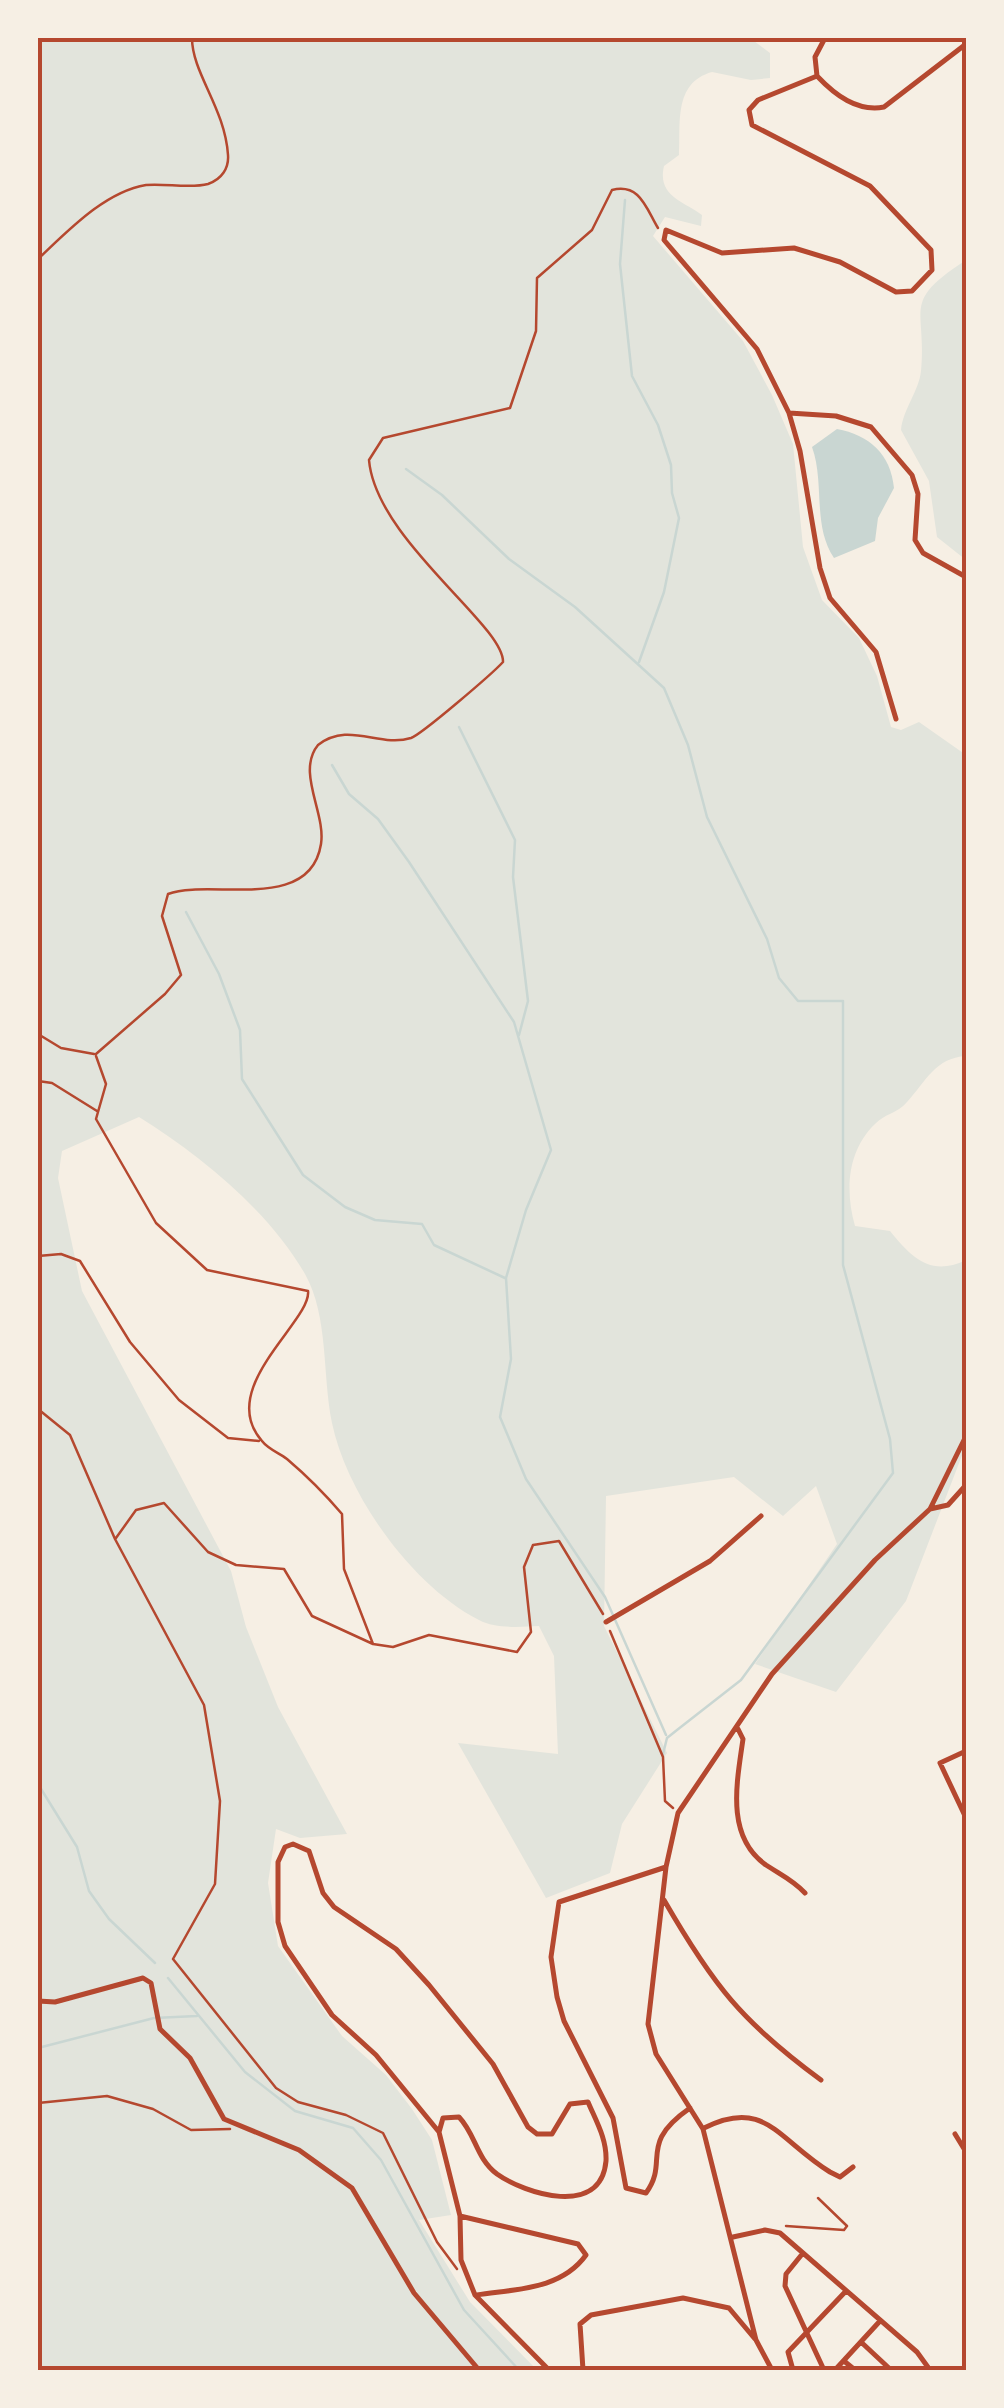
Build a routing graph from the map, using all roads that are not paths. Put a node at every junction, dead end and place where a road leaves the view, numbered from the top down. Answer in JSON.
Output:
{"nodes":[{"id":1,"x":826,"y":38,"type":"edge"},
{"id":2,"x":966,"y":44,"type":"edge"},
{"id":3,"x":817,"y":76,"type":"junction"},
{"id":4,"x":789,"y":414,"type":"junction"},
{"id":5,"x":966,"y":577,"type":"edge"},
{"id":6,"x":896,"y":719,"type":"dead end"},
{"id":7,"x":966,"y":1436,"type":"edge"},
{"id":8,"x":966,"y":1486,"type":"edge"},
{"id":9,"x":930,"y":1509,"type":"junction"},
{"id":10,"x":761,"y":1516,"type":"dead end"},
{"id":11,"x":606,"y":1622,"type":"road end"},
{"id":12,"x":738,"y":1729,"type":"junction"},
{"id":13,"x":966,"y":1751,"type":"edge"},
{"id":14,"x":966,"y":1818,"type":"edge"},
{"id":15,"x":666,"y":1867,"type":"junction"},
{"id":16,"x":805,"y":1893,"type":"dead end"},
{"id":17,"x":664,"y":1900,"type":"junction"},
{"id":18,"x":38,"y":2000,"type":"edge"},
{"id":19,"x":821,"y":2080,"type":"dead end"},
{"id":20,"x":690,"y":2108,"type":"junction"},
{"id":21,"x":703,"y":2128,"type":"junction"},
{"id":22,"x":439,"y":2132,"type":"junction"},
{"id":23,"x":955,"y":2134,"type":"dead end"},
{"id":24,"x":966,"y":2152,"type":"edge"},
{"id":25,"x":854,"y":2167,"type":"dead end"},
{"id":26,"x":460,"y":2216,"type":"junction"},
{"id":27,"x":733,"y":2237,"type":"junction"},
{"id":28,"x":803,"y":2253,"type":"junction"},
{"id":29,"x":846,"y":2291,"type":"junction"},
{"id":30,"x":475,"y":2295,"type":"junction"},
{"id":31,"x":880,"y":2320,"type":"junction"},
{"id":32,"x":806,"y":2332,"type":"junction"},
{"id":33,"x":756,"y":2340,"type":"junction"},
{"id":34,"x":861,"y":2342,"type":"junction"},
{"id":35,"x":844,"y":2360,"type":"junction"},
{"id":36,"x":479,"y":2370,"type":"edge"},
{"id":37,"x":549,"y":2370,"type":"edge"},
{"id":38,"x":583,"y":2370,"type":"edge"},
{"id":39,"x":772,"y":2370,"type":"edge"},
{"id":40,"x":792,"y":2370,"type":"edge"},
{"id":41,"x":824,"y":2370,"type":"edge"},
{"id":42,"x":835,"y":2370,"type":"edge"},
{"id":43,"x":855,"y":2370,"type":"edge"},
{"id":44,"x":892,"y":2370,"type":"edge"},
{"id":45,"x":930,"y":2370,"type":"edge"}],
"edges":[{"from":1,"to":3,"type":"street"},
{"from":2,"to":3,"type":"street"},
{"from":3,"to":4,"type":"street"},
{"from":4,"to":5,"type":"street"},
{"from":4,"to":6,"type":"street"},
{"from":7,"to":9,"type":"street"},
{"from":8,"to":9,"type":"street"},
{"from":9,"to":12,"type":"street"},
{"from":10,"to":11,"type":"street"},
{"from":12,"to":15,"type":"street"},
{"from":12,"to":16,"type":"street"},
{"from":13,"to":14,"type":"street"},
{"from":15,"to":17,"type":"street"},
{"from":15,"to":20,"type":"street"},
{"from":17,"to":19,"type":"street"},
{"from":17,"to":20,"type":"street"},
{"from":18,"to":36,"type":"street"},
{"from":20,"to":21,"type":"street"},
{"from":21,"to":25,"type":"street"},
{"from":21,"to":27,"type":"street"},
{"from":22,"to":22,"type":"street"},
{"from":22,"to":26,"type":"street"},
{"from":23,"to":24,"type":"street"},
{"from":26,"to":30,"type":"street"},
{"from":26,"to":30,"type":"street"},
{"from":27,"to":28,"type":"street"},
{"from":27,"to":33,"type":"street"},
{"from":28,"to":29,"type":"street"},
{"from":28,"to":32,"type":"street"},
{"from":29,"to":31,"type":"street"},
{"from":29,"to":32,"type":"street"},
{"from":30,"to":37,"type":"street"},
{"from":31,"to":34,"type":"street"},
{"from":31,"to":45,"type":"street"},
{"from":32,"to":40,"type":"street"},
{"from":32,"to":41,"type":"street"},
{"from":33,"to":38,"type":"street"},
{"from":33,"to":39,"type":"street"},
{"from":34,"to":35,"type":"street"},
{"from":34,"to":44,"type":"street"},
{"from":35,"to":42,"type":"street"},
{"from":35,"to":43,"type":"street"}]}
